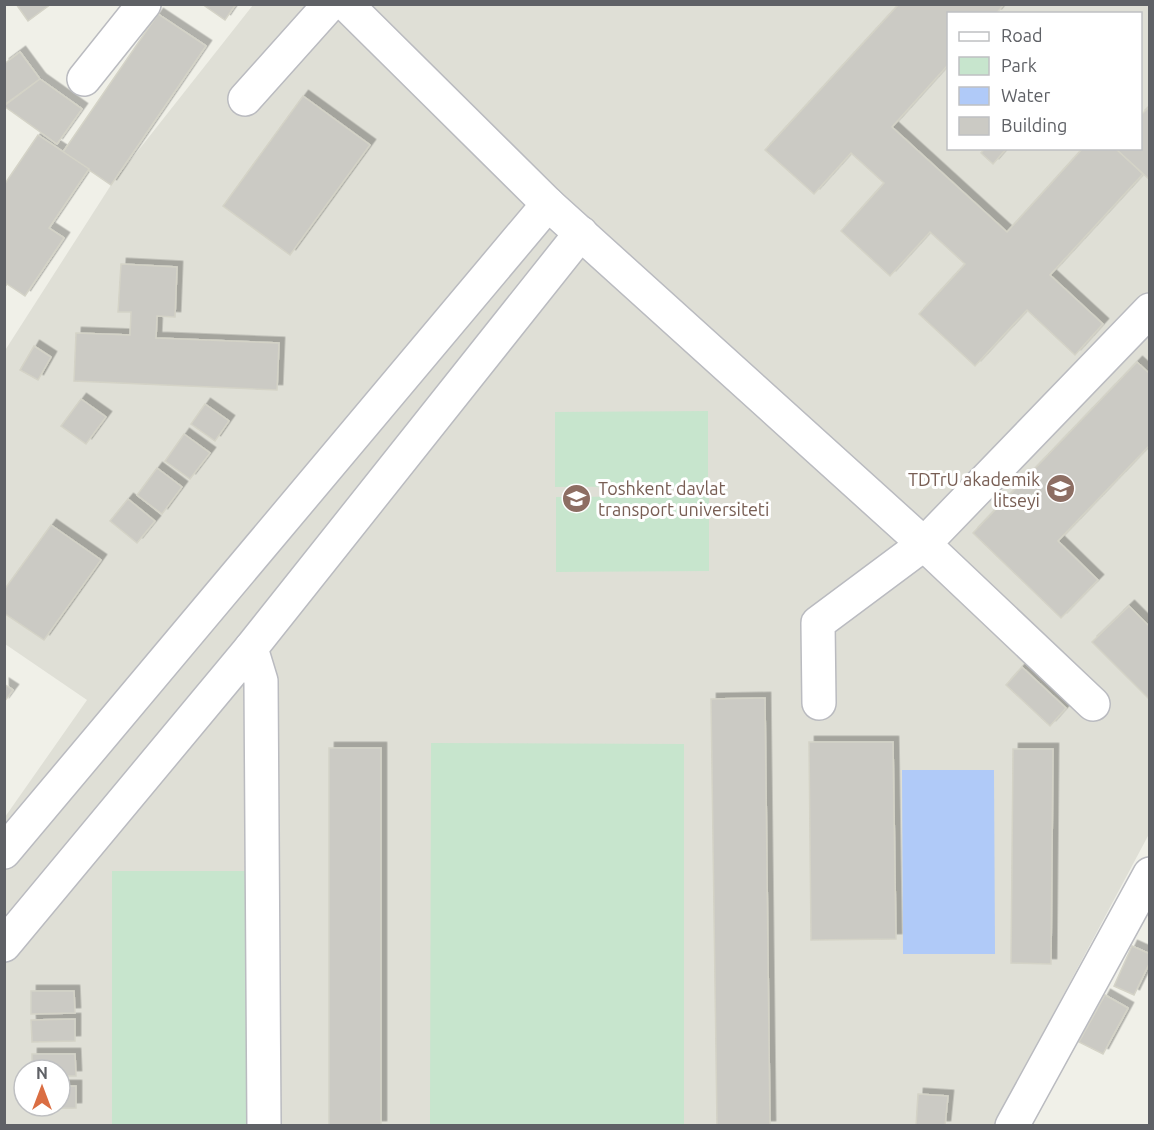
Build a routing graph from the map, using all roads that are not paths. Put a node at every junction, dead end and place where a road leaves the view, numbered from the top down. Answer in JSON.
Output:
{"nodes":[{"id":1,"x":144,"y":4,"type":"edge"},
{"id":2,"x":330,"y":4,"type":"edge"},
{"id":3,"x":346,"y":4,"type":"edge"},
{"id":4,"x":84,"y":79,"type":"dead end"},
{"id":5,"x":245,"y":99,"type":"dead end"},
{"id":6,"x":548,"y":204,"type":"junction"},
{"id":7,"x":581,"y":233,"type":"junction"},
{"id":8,"x":1149,"y":310,"type":"edge"},
{"id":9,"x":924,"y":544,"type":"junction"},
{"id":10,"x":251,"y":648,"type":"junction"},
{"id":11,"x":819,"y":703,"type":"dead end"},
{"id":12,"x":1093,"y":704,"type":"dead end"},
{"id":13,"x":4,"y":852,"type":"edge"},
{"id":14,"x":1149,"y":874,"type":"edge"},
{"id":15,"x":4,"y":945,"type":"edge"},
{"id":16,"x":264,"y":1125,"type":"edge"},
{"id":17,"x":1012,"y":1125,"type":"edge"}],
"edges":[{"from":1,"to":4,"type":"street"},
{"from":2,"to":5,"type":"street"},
{"from":3,"to":6,"type":"street"},
{"from":6,"to":7,"type":"street"},
{"from":6,"to":13,"type":"street"},
{"from":7,"to":9,"type":"street"},
{"from":7,"to":10,"type":"street"},
{"from":8,"to":9,"type":"street"},
{"from":9,"to":11,"type":"street"},
{"from":9,"to":12,"type":"street"},
{"from":10,"to":15,"type":"street"},
{"from":10,"to":16,"type":"street"},
{"from":14,"to":17,"type":"street"}]}
